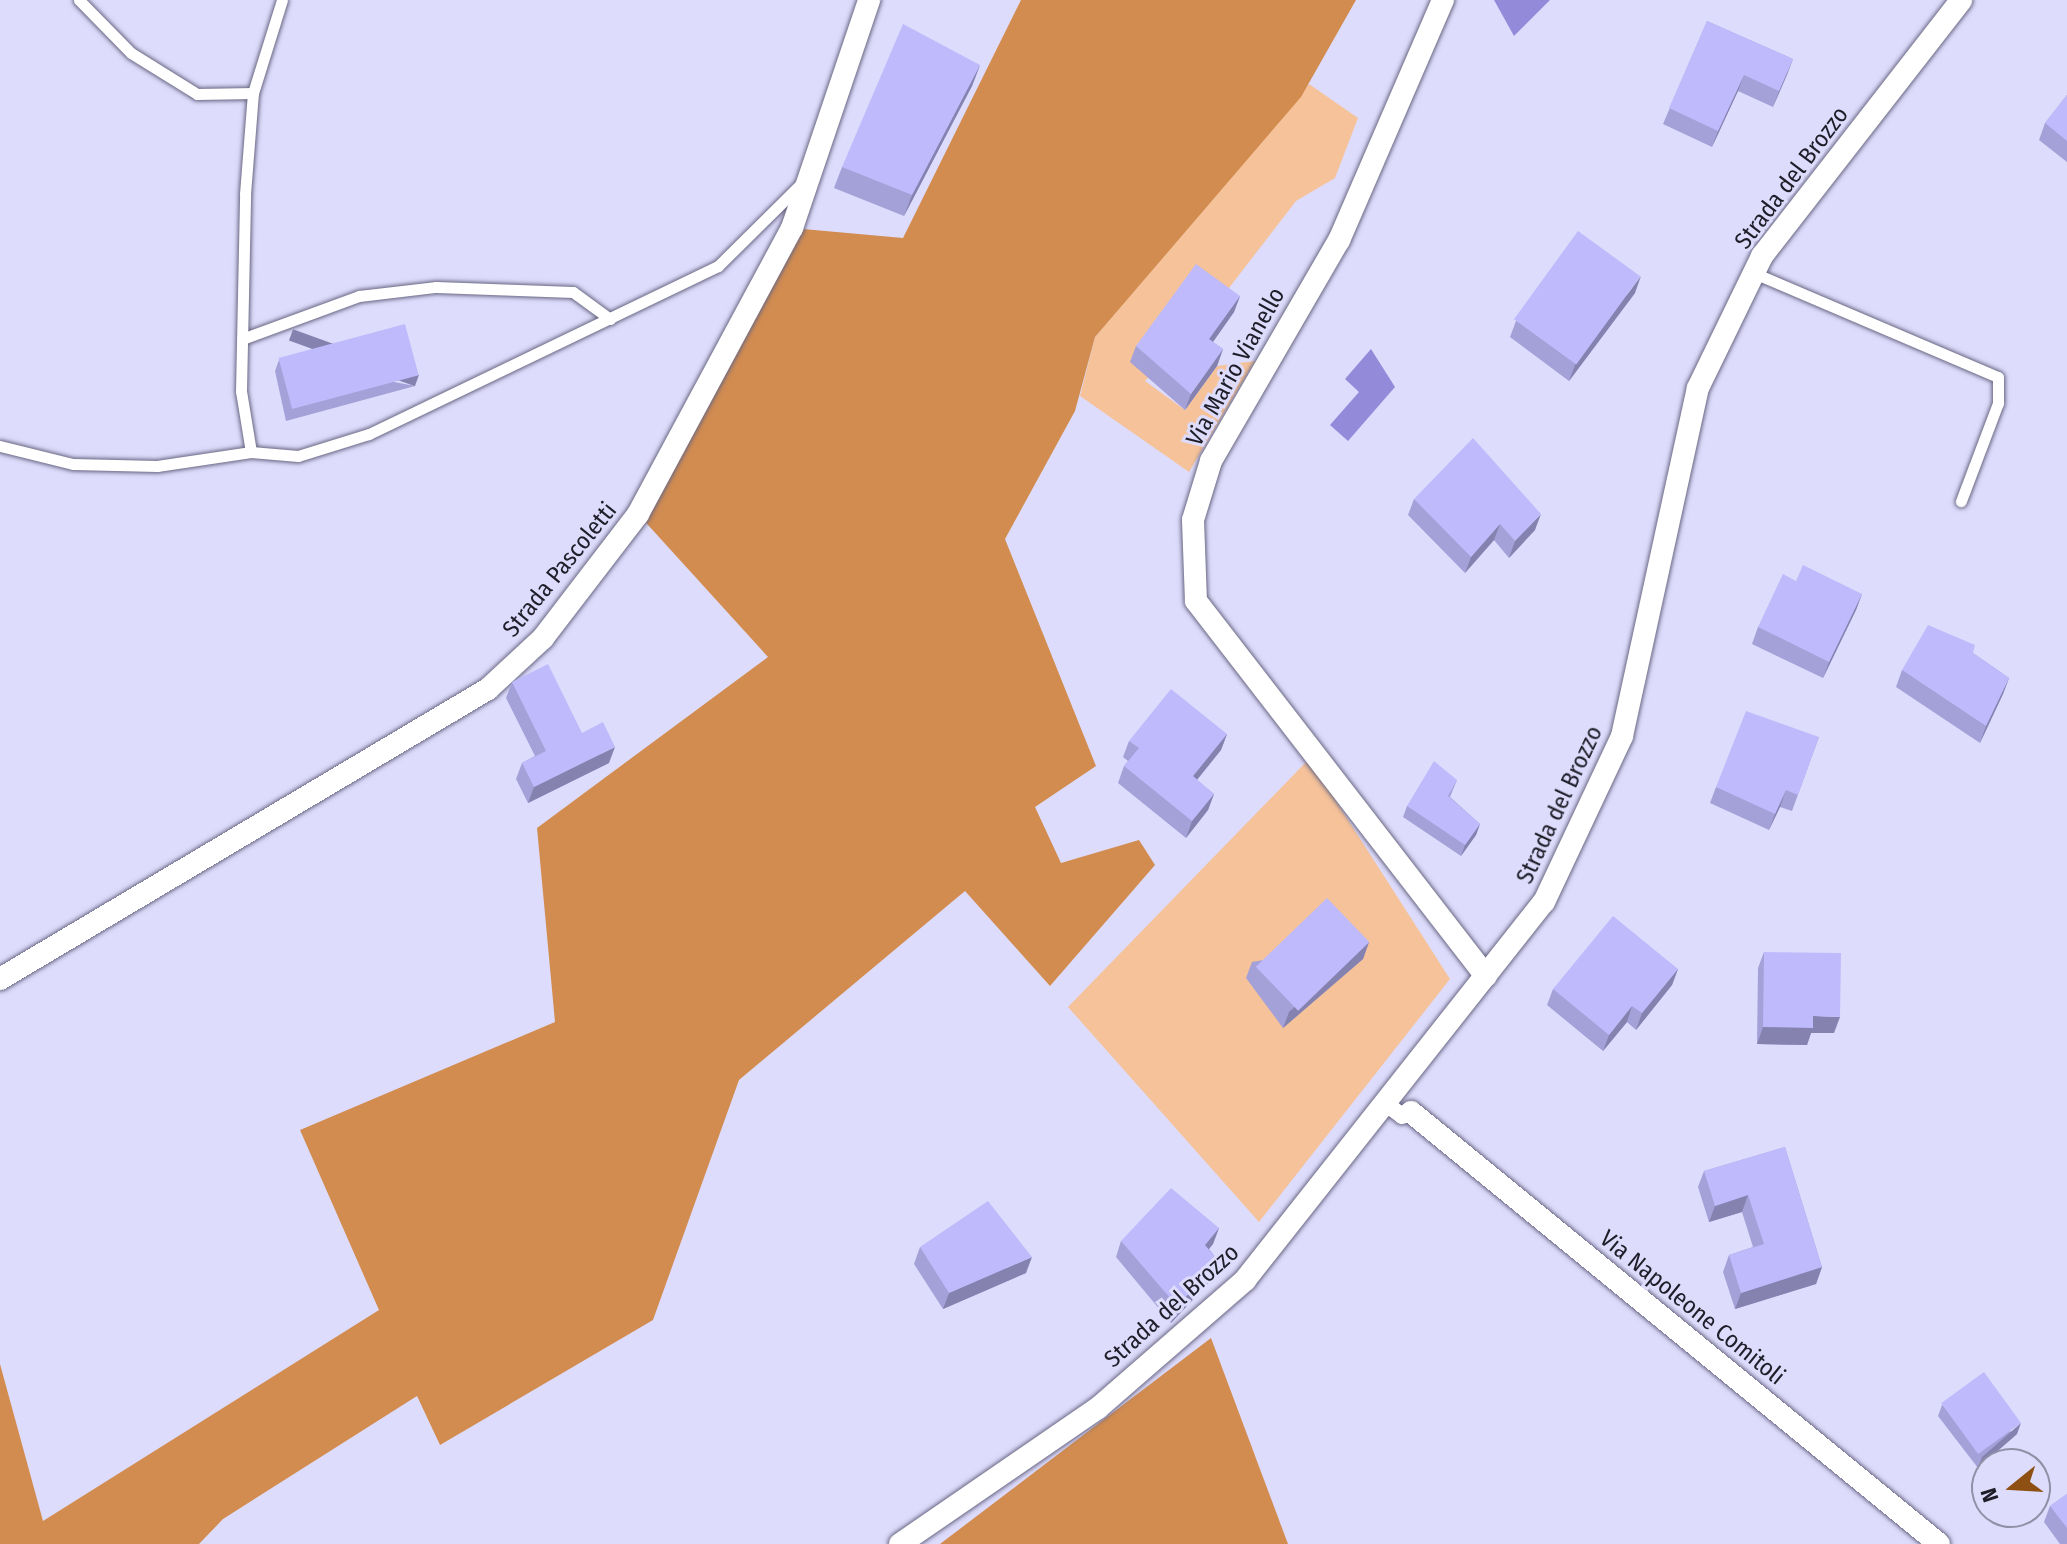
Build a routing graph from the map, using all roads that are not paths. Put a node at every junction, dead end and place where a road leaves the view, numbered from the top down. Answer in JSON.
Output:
{"nodes":[{"id":1,"x":79,"y":0,"type":"edge"},
{"id":2,"x":282,"y":0,"type":"edge"},
{"id":3,"x":869,"y":0,"type":"edge"},
{"id":4,"x":1443,"y":0,"type":"edge"},
{"id":5,"x":1961,"y":0,"type":"edge"},
{"id":6,"x":253,"y":93,"type":"junction"},
{"id":7,"x":810,"y":175,"type":"junction"},
{"id":8,"x":1754,"y":273,"type":"junction"},
{"id":9,"x":610,"y":319,"type":"junction"},
{"id":10,"x":242,"y":339,"type":"junction"},
{"id":11,"x":0,"y":446,"type":"edge"},
{"id":12,"x":251,"y":452,"type":"junction"},
{"id":13,"x":1961,"y":501,"type":"dead end"},
{"id":14,"x":1486,"y":976,"type":"junction"},
{"id":15,"x":0,"y":979,"type":"edge"},
{"id":16,"x":1385,"y":1103,"type":"junction"},
{"id":17,"x":1411,"y":1112,"type":"joint"},
{"id":18,"x":900,"y":1544,"type":"edge"},
{"id":19,"x":1939,"y":1544,"type":"edge"}],
"edges":[{"from":1,"to":6,"type":"lane"},
{"from":2,"to":6,"type":"lane"},
{"from":3,"to":7,"type":"street","name":"Strada Pascoletti"},
{"from":4,"to":14,"type":"street","name":"Via Mario Vianello"},
{"from":5,"to":8,"type":"street","name":"Strada del Brozzo"},
{"from":6,"to":10,"type":"lane"},
{"from":7,"to":9,"type":"lane"},
{"from":7,"to":15,"type":"street","name":"Strada Pascoletti"},
{"from":8,"to":13,"type":"lane"},
{"from":8,"to":14,"type":"street","name":"Strada del Brozzo"},
{"from":9,"to":10,"type":"lane"},
{"from":9,"to":12,"type":"lane"},
{"from":10,"to":12,"type":"lane"},
{"from":11,"to":12,"type":"lane"},
{"from":14,"to":16,"type":"street","name":"Strada del Brozzo"},
{"from":16,"to":17,"type":"street"},
{"from":16,"to":18,"type":"street","name":"Strada del Brozzo"},
{"from":17,"to":19,"type":"street","name":"Via Napoleone Comitoli"}]}
